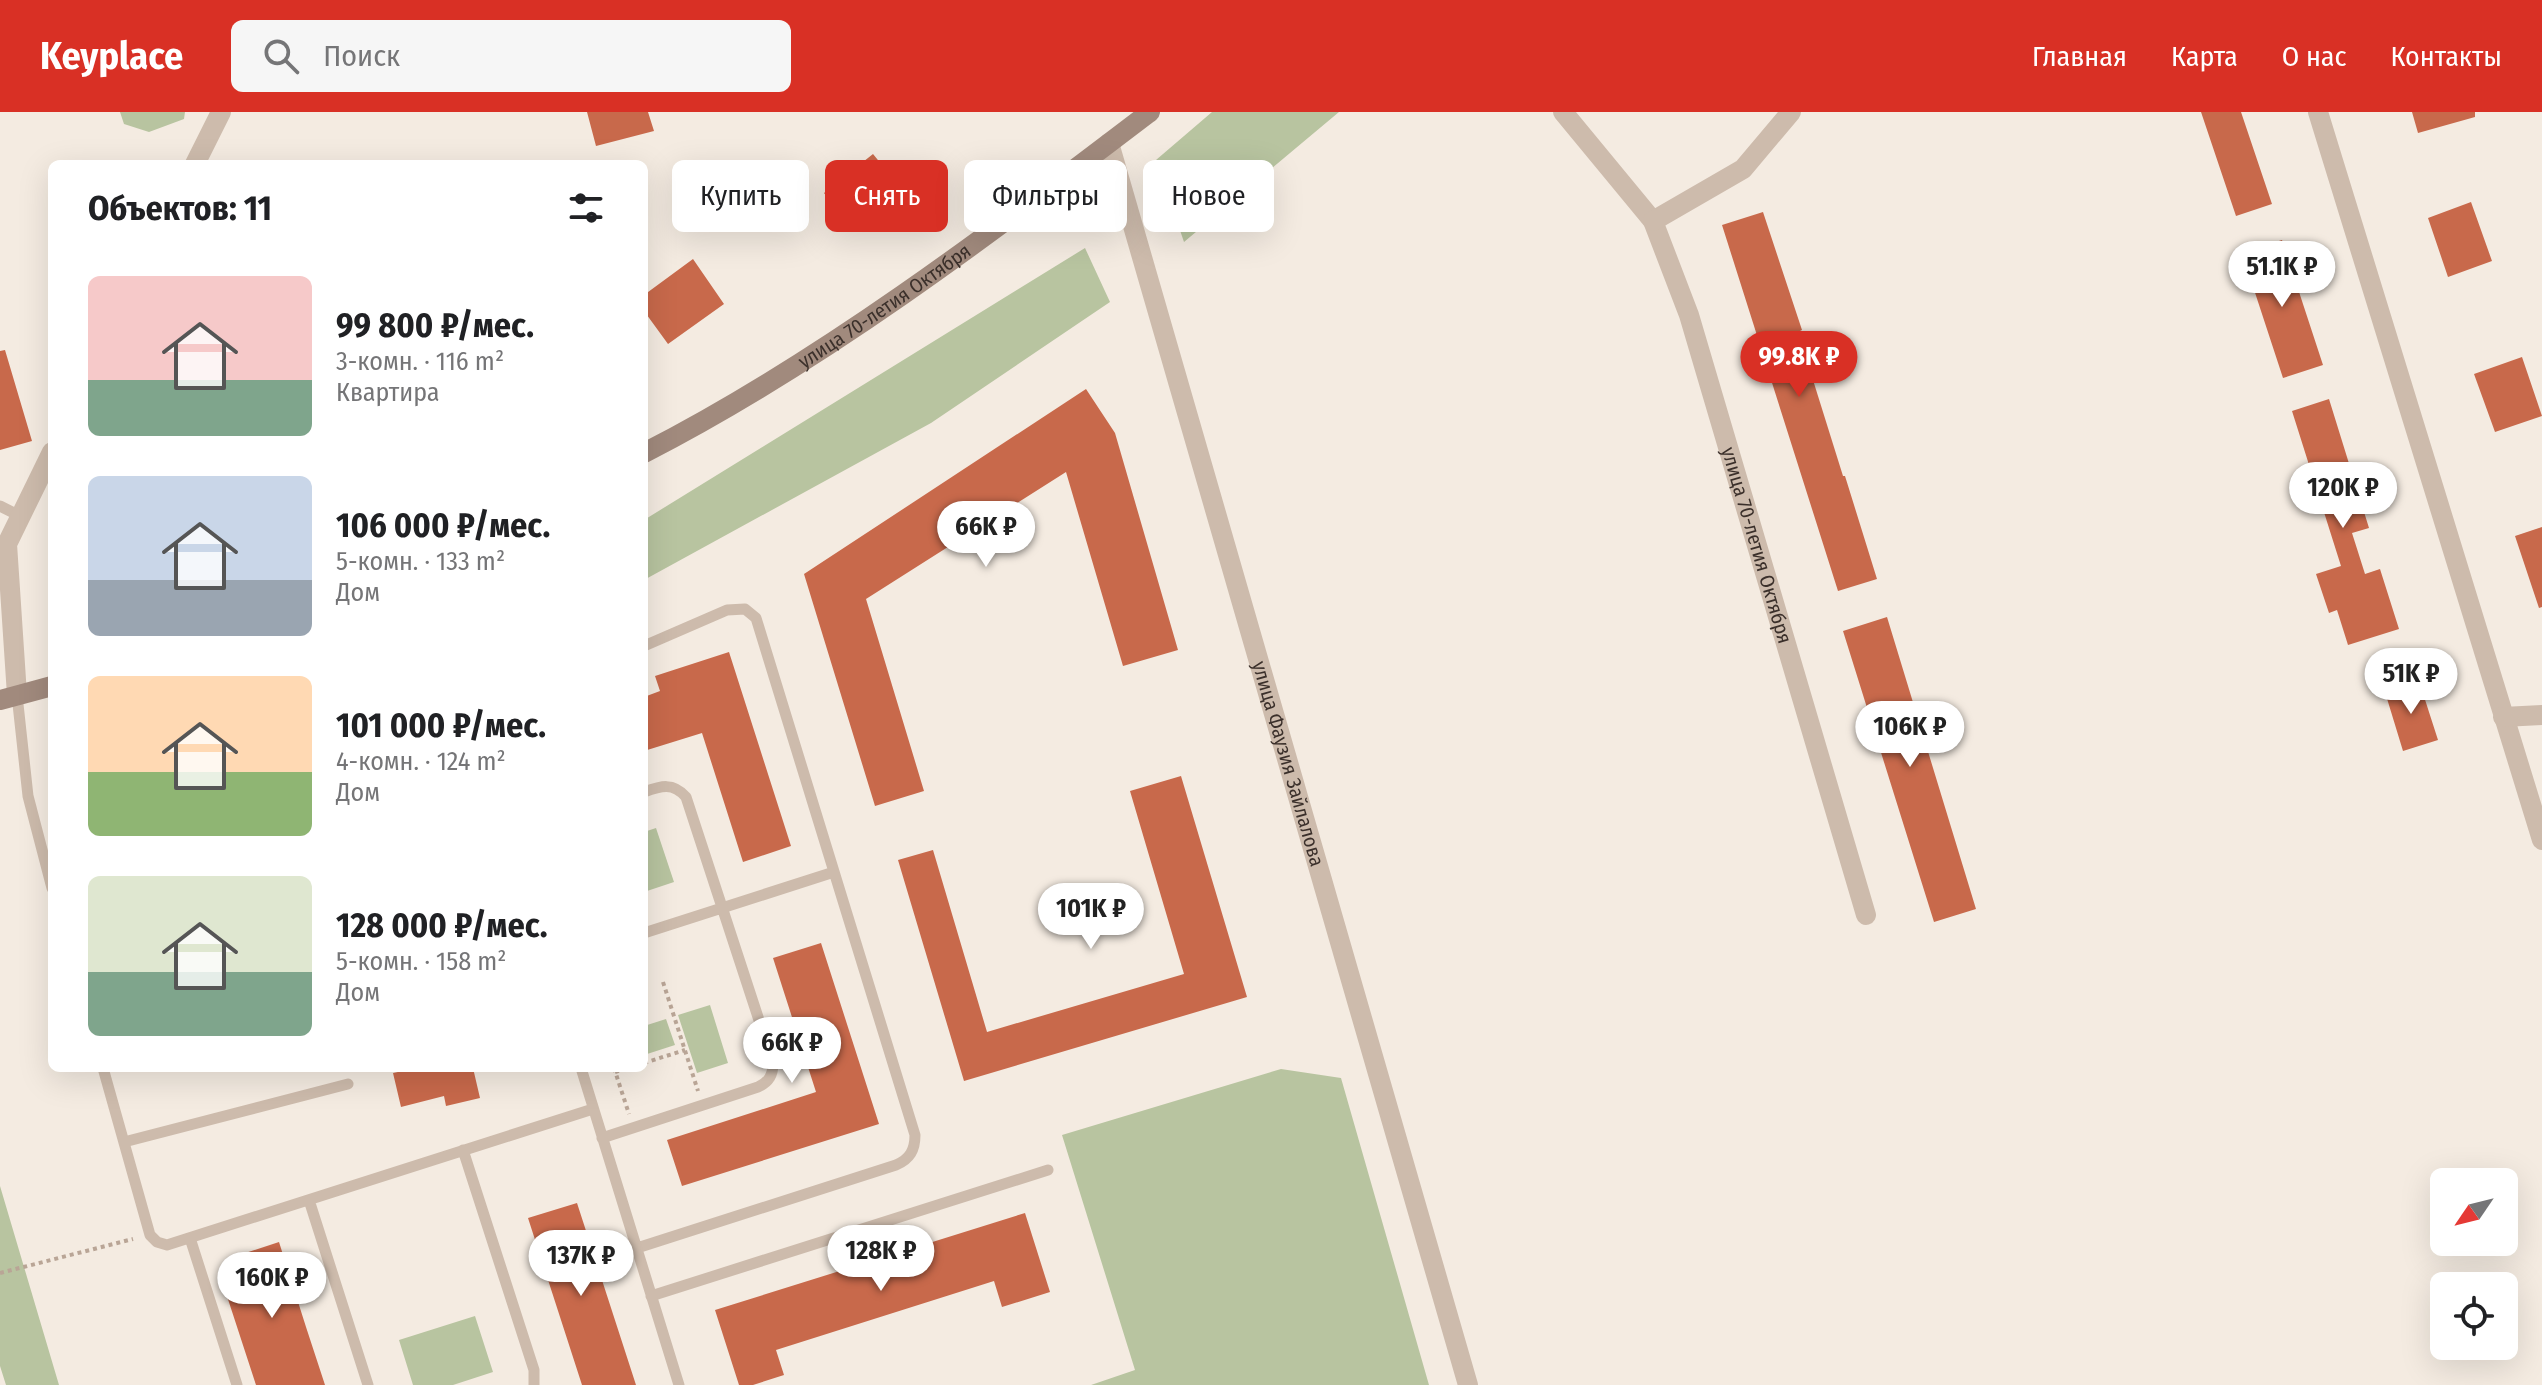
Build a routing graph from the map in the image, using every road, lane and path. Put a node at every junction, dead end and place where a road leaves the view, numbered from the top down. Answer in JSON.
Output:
{"nodes":[{"id":1,"x":221,"y":112,"type":"edge"},
{"id":2,"x":1150,"y":112,"type":"edge"},
{"id":3,"x":1563,"y":112,"type":"edge"},
{"id":4,"x":1791,"y":112,"type":"edge"},
{"id":5,"x":2318,"y":112,"type":"edge"},
{"id":6,"x":1109,"y":143,"type":"junction"},
{"id":7,"x":197,"y":160,"type":"edge"},
{"id":8,"x":1653,"y":221,"type":"junction"},
{"id":9,"x":648,"y":451,"type":"edge"},
{"id":10,"x":48,"y":460,"type":"edge"},
{"id":11,"x":0,"y":506,"type":"edge"},
{"id":12,"x":20,"y":516,"type":"junction"},
{"id":13,"x":648,"y":644,"type":"edge"},
{"id":14,"x":48,"y":687,"type":"edge"},
{"id":15,"x":9,"y":698,"type":"edge"},
{"id":16,"x":2542,"y":715,"type":"edge"},
{"id":17,"x":2503,"y":717,"type":"junction"},
{"id":18,"x":648,"y":791,"type":"edge"},
{"id":19,"x":2542,"y":840,"type":"edge"},
{"id":20,"x":834,"y":872,"type":"junction"},
{"id":21,"x":48,"y":873,"type":"edge"},
{"id":22,"x":722,"y":908,"type":"junction"},
{"id":23,"x":1866,"y":915,"type":"dead end"},
{"id":24,"x":648,"y":932,"type":"edge"},
{"id":25,"x":663,"y":982,"type":"dead end"},
{"id":26,"x":685,"y":1050,"type":"junction"},
{"id":27,"x":648,"y":1062,"type":"edge"},
{"id":28,"x":104,"y":1072,"type":"edge"},
{"id":29,"x":582,"y":1072,"type":"edge"},
{"id":30,"x":616,"y":1072,"type":"edge"},
{"id":31,"x":348,"y":1084,"type":"dead end"},
{"id":32,"x":703,"y":1105,"type":"junction"},
{"id":33,"x":593,"y":1109,"type":"junction"},
{"id":34,"x":633,"y":1128,"type":"junction"},
{"id":35,"x":602,"y":1138,"type":"junction"},
{"id":36,"x":124,"y":1142,"type":"junction"},
{"id":37,"x":463,"y":1150,"type":"junction"},
{"id":38,"x":1048,"y":1170,"type":"dead end"},
{"id":39,"x":309,"y":1200,"type":"junction"},
{"id":40,"x":150,"y":1235,"type":"junction"},
{"id":41,"x":190,"y":1238,"type":"junction"},
{"id":42,"x":637,"y":1248,"type":"junction"},
{"id":43,"x":0,"y":1273,"type":"edge"},
{"id":44,"x":651,"y":1296,"type":"junction"},
{"id":45,"x":237,"y":1385,"type":"edge"},
{"id":46,"x":368,"y":1385,"type":"edge"},
{"id":47,"x":534,"y":1385,"type":"edge"},
{"id":48,"x":679,"y":1385,"type":"edge"},
{"id":49,"x":1468,"y":1385,"type":"edge"}],
"edges":[{"from":1,"to":7,"type":"street"},
{"from":2,"to":6,"type":"main road","name":"улица 70-летия Октября"},
{"from":3,"to":8,"type":"street","name":"улица 70-летия Октября"},
{"from":4,"to":8,"type":"street"},
{"from":5,"to":17,"type":"street"},
{"from":6,"to":9,"type":"main road","name":"улица 70-летия Октября"},
{"from":6,"to":49,"type":"street","name":"улица Фаузия Зайлалова"},
{"from":8,"to":23,"type":"street","name":"улица 70-летия Октября"},
{"from":10,"to":12,"type":"street"},
{"from":11,"to":12,"type":"lane"},
{"from":12,"to":15,"type":"street"},
{"from":13,"to":20,"type":"lane"},
{"from":14,"to":15,"type":"main road"},
{"from":15,"to":21,"type":"lane"},
{"from":16,"to":17,"type":"street"},
{"from":17,"to":19,"type":"street"},
{"from":18,"to":22,"type":"lane"},
{"from":20,"to":22,"type":"lane"},
{"from":20,"to":42,"type":"lane"},
{"from":22,"to":24,"type":"lane"},
{"from":22,"to":32,"type":"lane"},
{"from":25,"to":26,"type":"path"},
{"from":26,"to":27,"type":"path"},
{"from":26,"to":32,"type":"path"},
{"from":28,"to":36,"type":"lane"},
{"from":29,"to":33,"type":"lane"},
{"from":30,"to":34,"type":"path"},
{"from":31,"to":36,"type":"lane"},
{"from":32,"to":34,"type":"lane"},
{"from":33,"to":35,"type":"lane"},
{"from":33,"to":37,"type":"lane"},
{"from":34,"to":35,"type":"lane"},
{"from":35,"to":42,"type":"lane"},
{"from":36,"to":40,"type":"lane"},
{"from":37,"to":39,"type":"lane"},
{"from":37,"to":47,"type":"lane"},
{"from":38,"to":44,"type":"lane"},
{"from":39,"to":41,"type":"lane"},
{"from":39,"to":46,"type":"lane"},
{"from":40,"to":41,"type":"lane"},
{"from":40,"to":43,"type":"path"},
{"from":41,"to":45,"type":"lane"},
{"from":42,"to":44,"type":"lane"},
{"from":44,"to":48,"type":"lane"}]}
